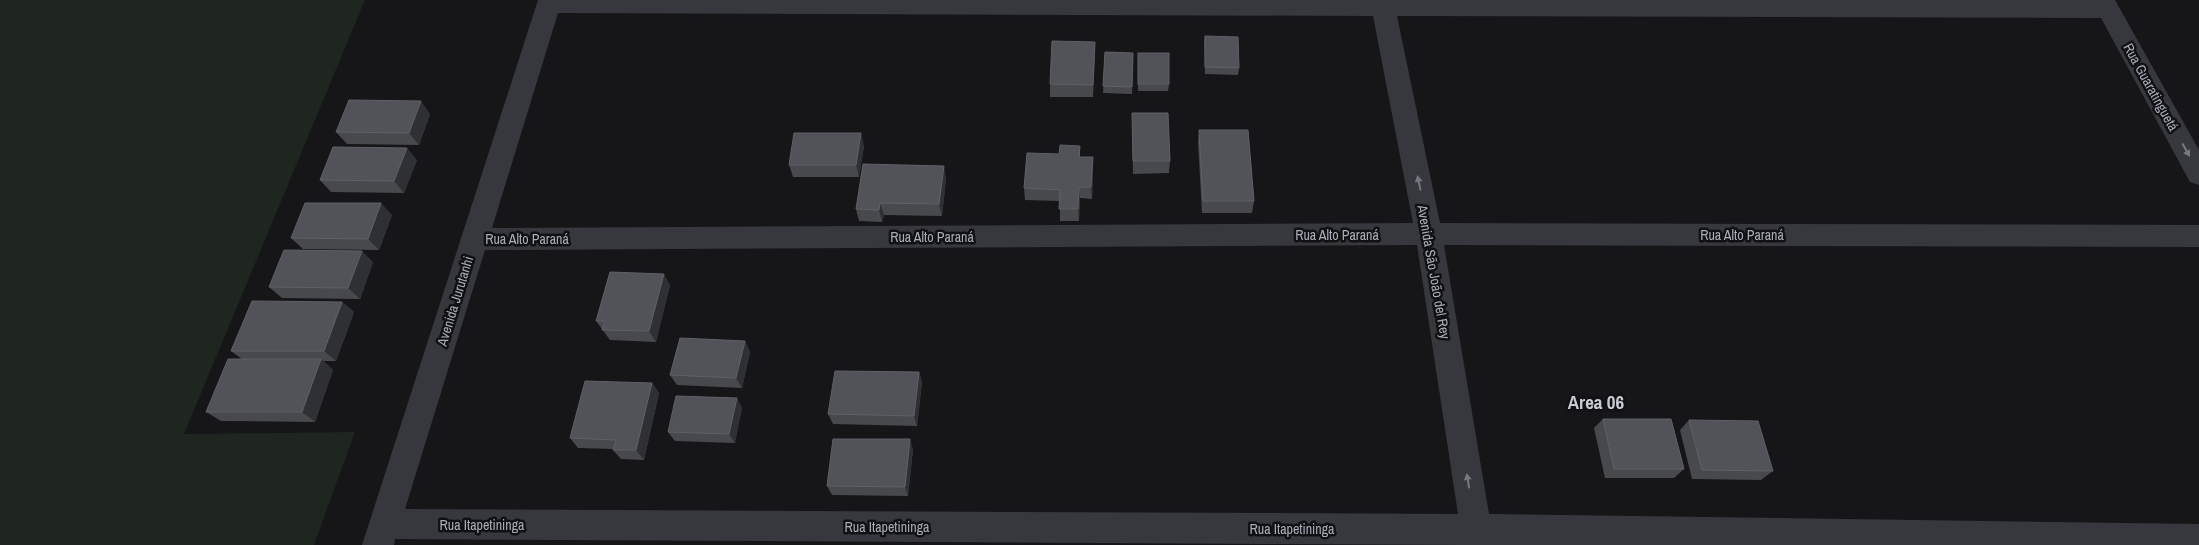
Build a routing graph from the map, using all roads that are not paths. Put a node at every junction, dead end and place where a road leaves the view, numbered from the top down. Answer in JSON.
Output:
{"nodes":[{"id":1,"x":549,"y":2,"type":"edge"},
{"id":2,"x":1382,"y":4,"type":"edge"},
{"id":3,"x":2106,"y":5,"type":"edge"},
{"id":4,"x":2199,"y":174,"type":"edge"},
{"id":5,"x":1429,"y":234,"type":"junction"},
{"id":6,"x":2199,"y":236,"type":"edge"},
{"id":7,"x":474,"y":240,"type":"junction"},
{"id":8,"x":382,"y":535,"type":"edge"},
{"id":9,"x":1476,"y":537,"type":"edge"},
{"id":10,"x":2199,"y":539,"type":"edge"}],
"edges":[{"from":1,"to":2,"type":"street"},
{"from":1,"to":7,"type":"street","name":"Avenida Jurutanhi"},
{"from":2,"to":3,"type":"street"},
{"from":5,"to":2,"type":"street","name":"Avenida São João del Rey","one_way":true},
{"from":3,"to":4,"type":"street","name":"Rua Guaratinguetá","one_way":true},
{"from":5,"to":6,"type":"street","name":"Rua Alto Paraná"},
{"from":5,"to":7,"type":"street","name":"Rua Alto Paraná"},
{"from":9,"to":5,"type":"street","name":"Avenida São João del Rey","one_way":true},
{"from":7,"to":8,"type":"street","name":"Avenida Jurutanhi"},
{"from":8,"to":9,"type":"street","name":"Rua Itapetininga"},
{"from":9,"to":10,"type":"street","name":"Rua Itapetininga"}]}
